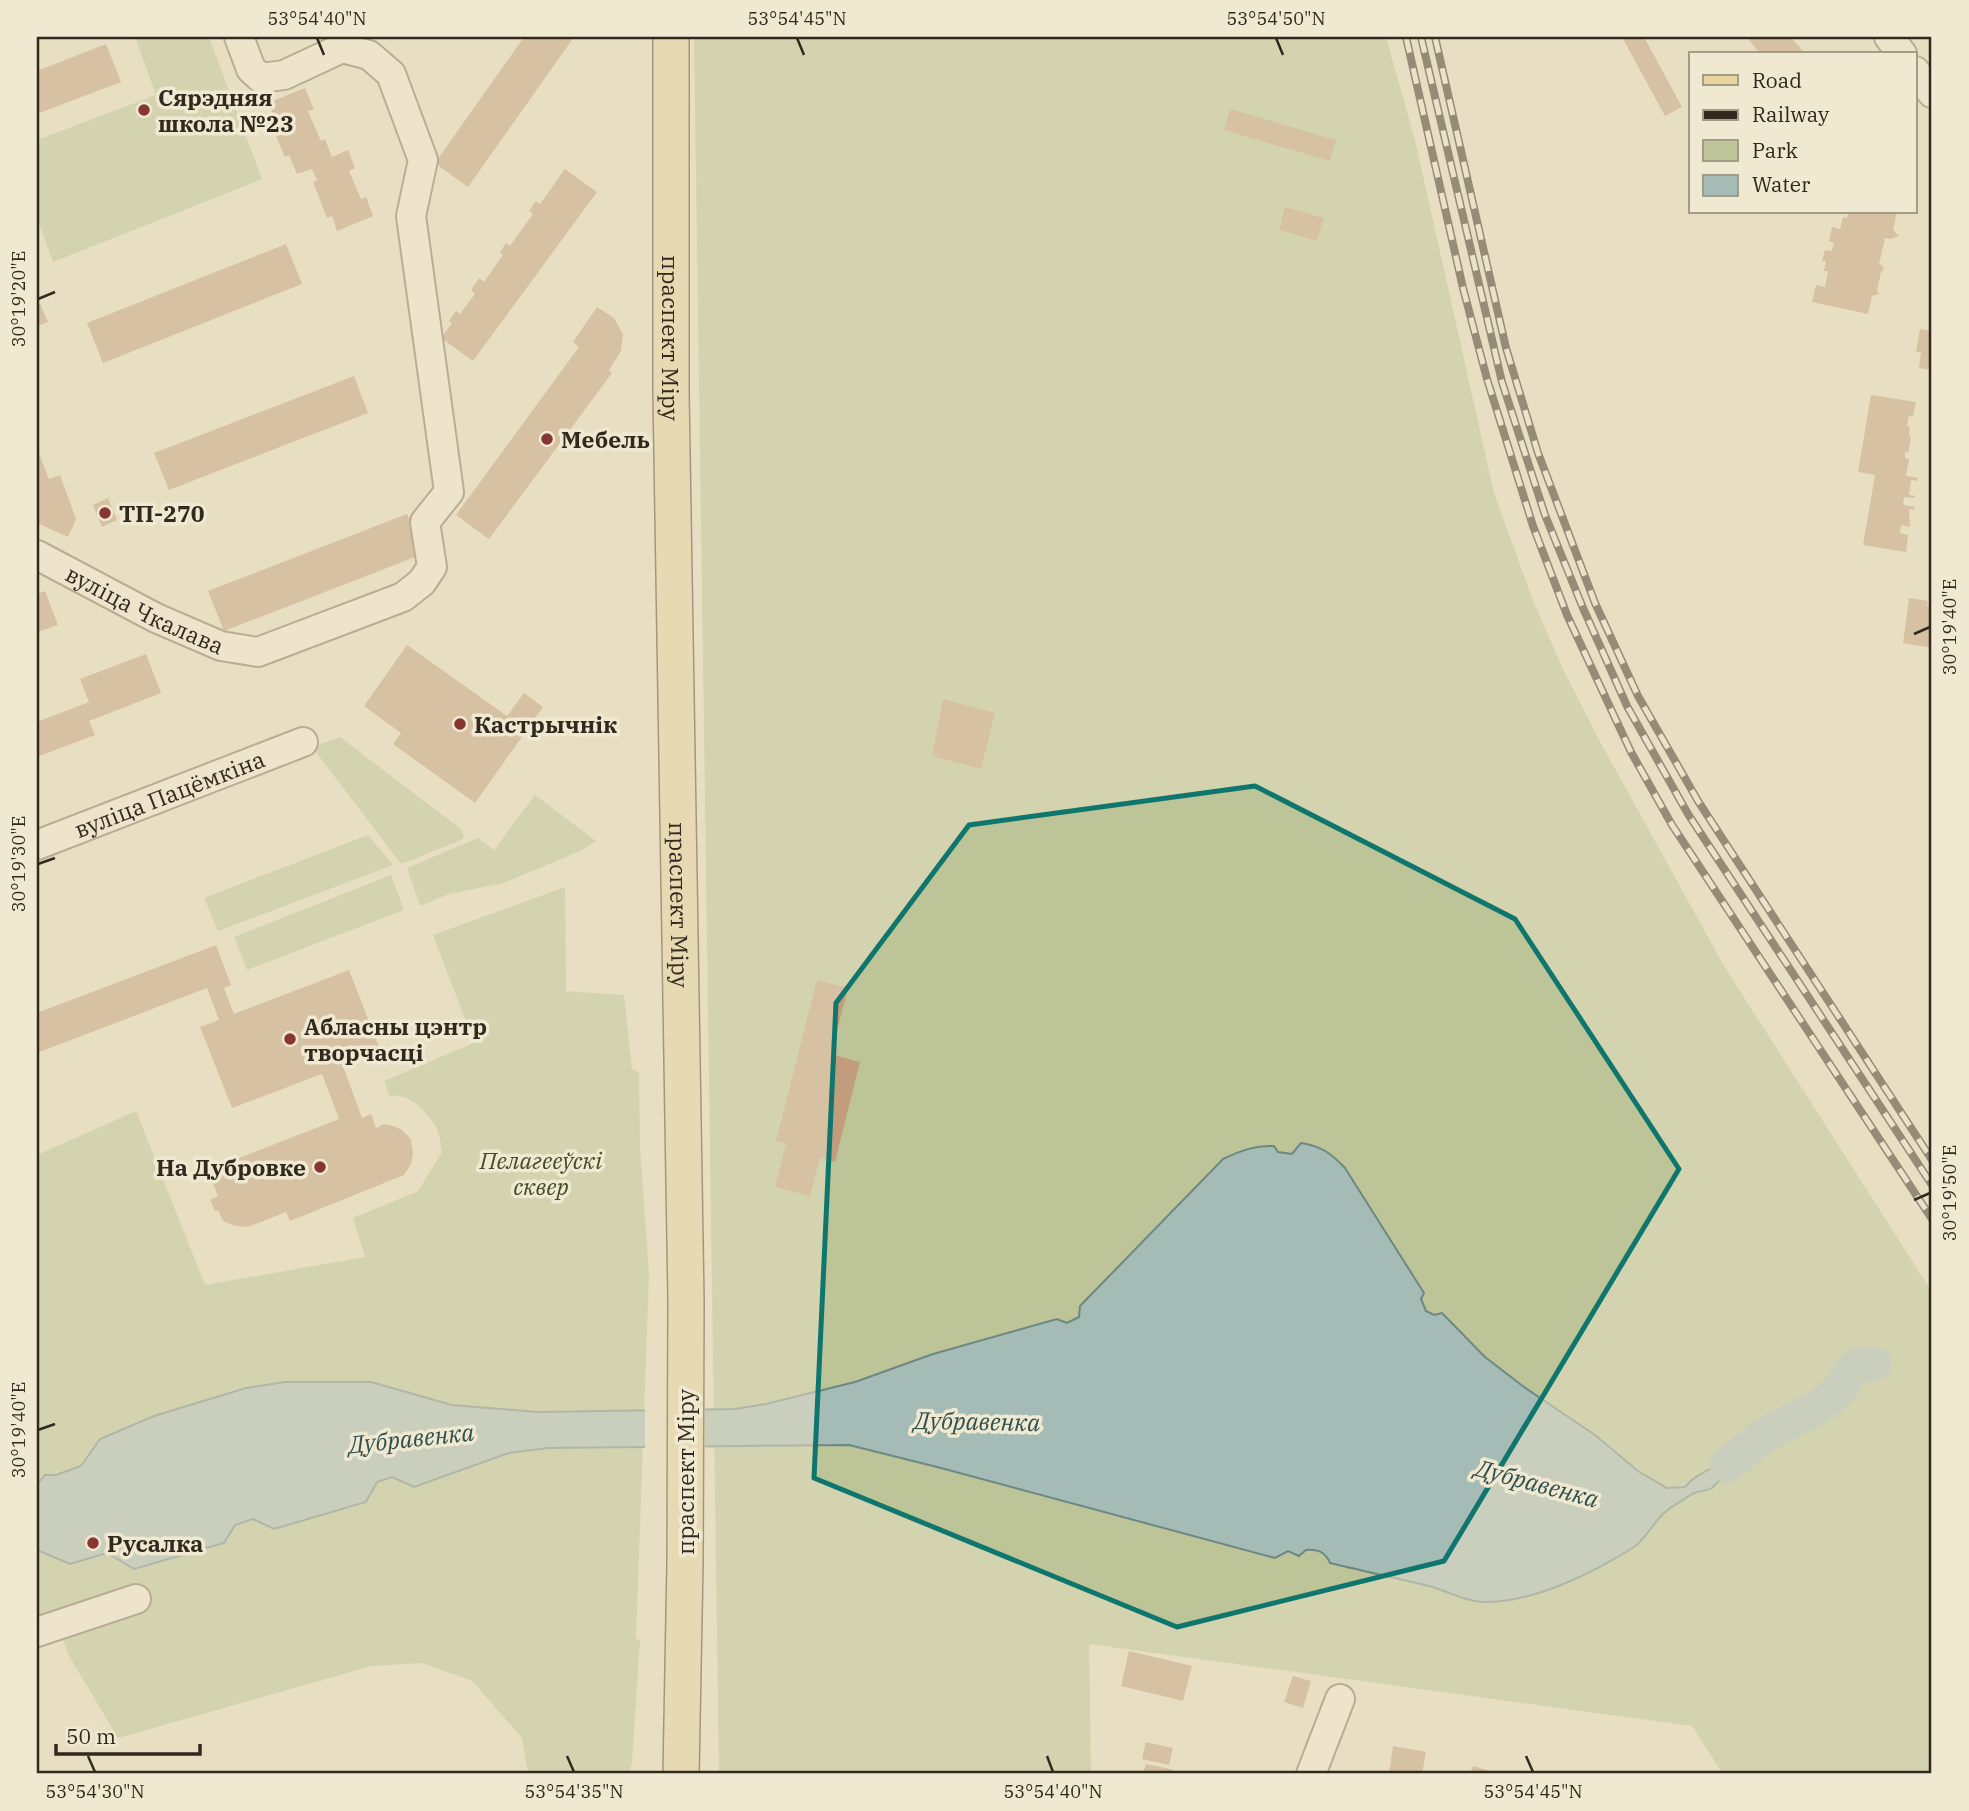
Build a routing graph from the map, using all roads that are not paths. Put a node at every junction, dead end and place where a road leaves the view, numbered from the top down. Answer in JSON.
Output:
{"nodes":[{"id":1,"x":239,"y":37,"type":"edge"},
{"id":2,"x":649,"y":37,"type":"edge"},
{"id":3,"x":671,"y":37,"type":"edge"},
{"id":4,"x":1889,"y":37,"type":"edge"},
{"id":5,"x":1900,"y":52,"type":"edge"},
{"id":6,"x":1916,"y":72,"type":"edge"},
{"id":7,"x":1932,"y":93,"type":"edge"},
{"id":8,"x":37,"y":555,"type":"edge"},
{"id":9,"x":303,"y":742,"type":"dead end"},
{"id":10,"x":37,"y":845,"type":"edge"},
{"id":11,"x":676,"y":1301,"type":"junction"},
{"id":12,"x":674,"y":1563,"type":"junction"},
{"id":13,"x":136,"y":1599,"type":"dead end"},
{"id":14,"x":37,"y":1632,"type":"edge"},
{"id":15,"x":1340,"y":1699,"type":"dead end"},
{"id":16,"x":663,"y":1774,"type":"edge"},
{"id":17,"x":681,"y":1774,"type":"edge"},
{"id":18,"x":1311,"y":1774,"type":"edge"}],
"edges":[{"from":1,"to":8,"type":"street","name":"вуліца Чкалава"},
{"from":2,"to":11,"type":"main road","name":"праспект Міру"},
{"from":3,"to":11,"type":"main road","name":"праспект Міру"},
{"from":4,"to":5,"type":"street"},
{"from":6,"to":7,"type":"street"},
{"from":9,"to":10,"type":"street","name":"вуліца Пацёмкіна"},
{"from":11,"to":12,"type":"main road","name":"праспект Міру"},
{"from":12,"to":16,"type":"main road","name":"праспект Міру"},
{"from":12,"to":17,"type":"main road","name":"праспект Міру"},
{"from":13,"to":14,"type":"street"},
{"from":15,"to":18,"type":"street"}]}
